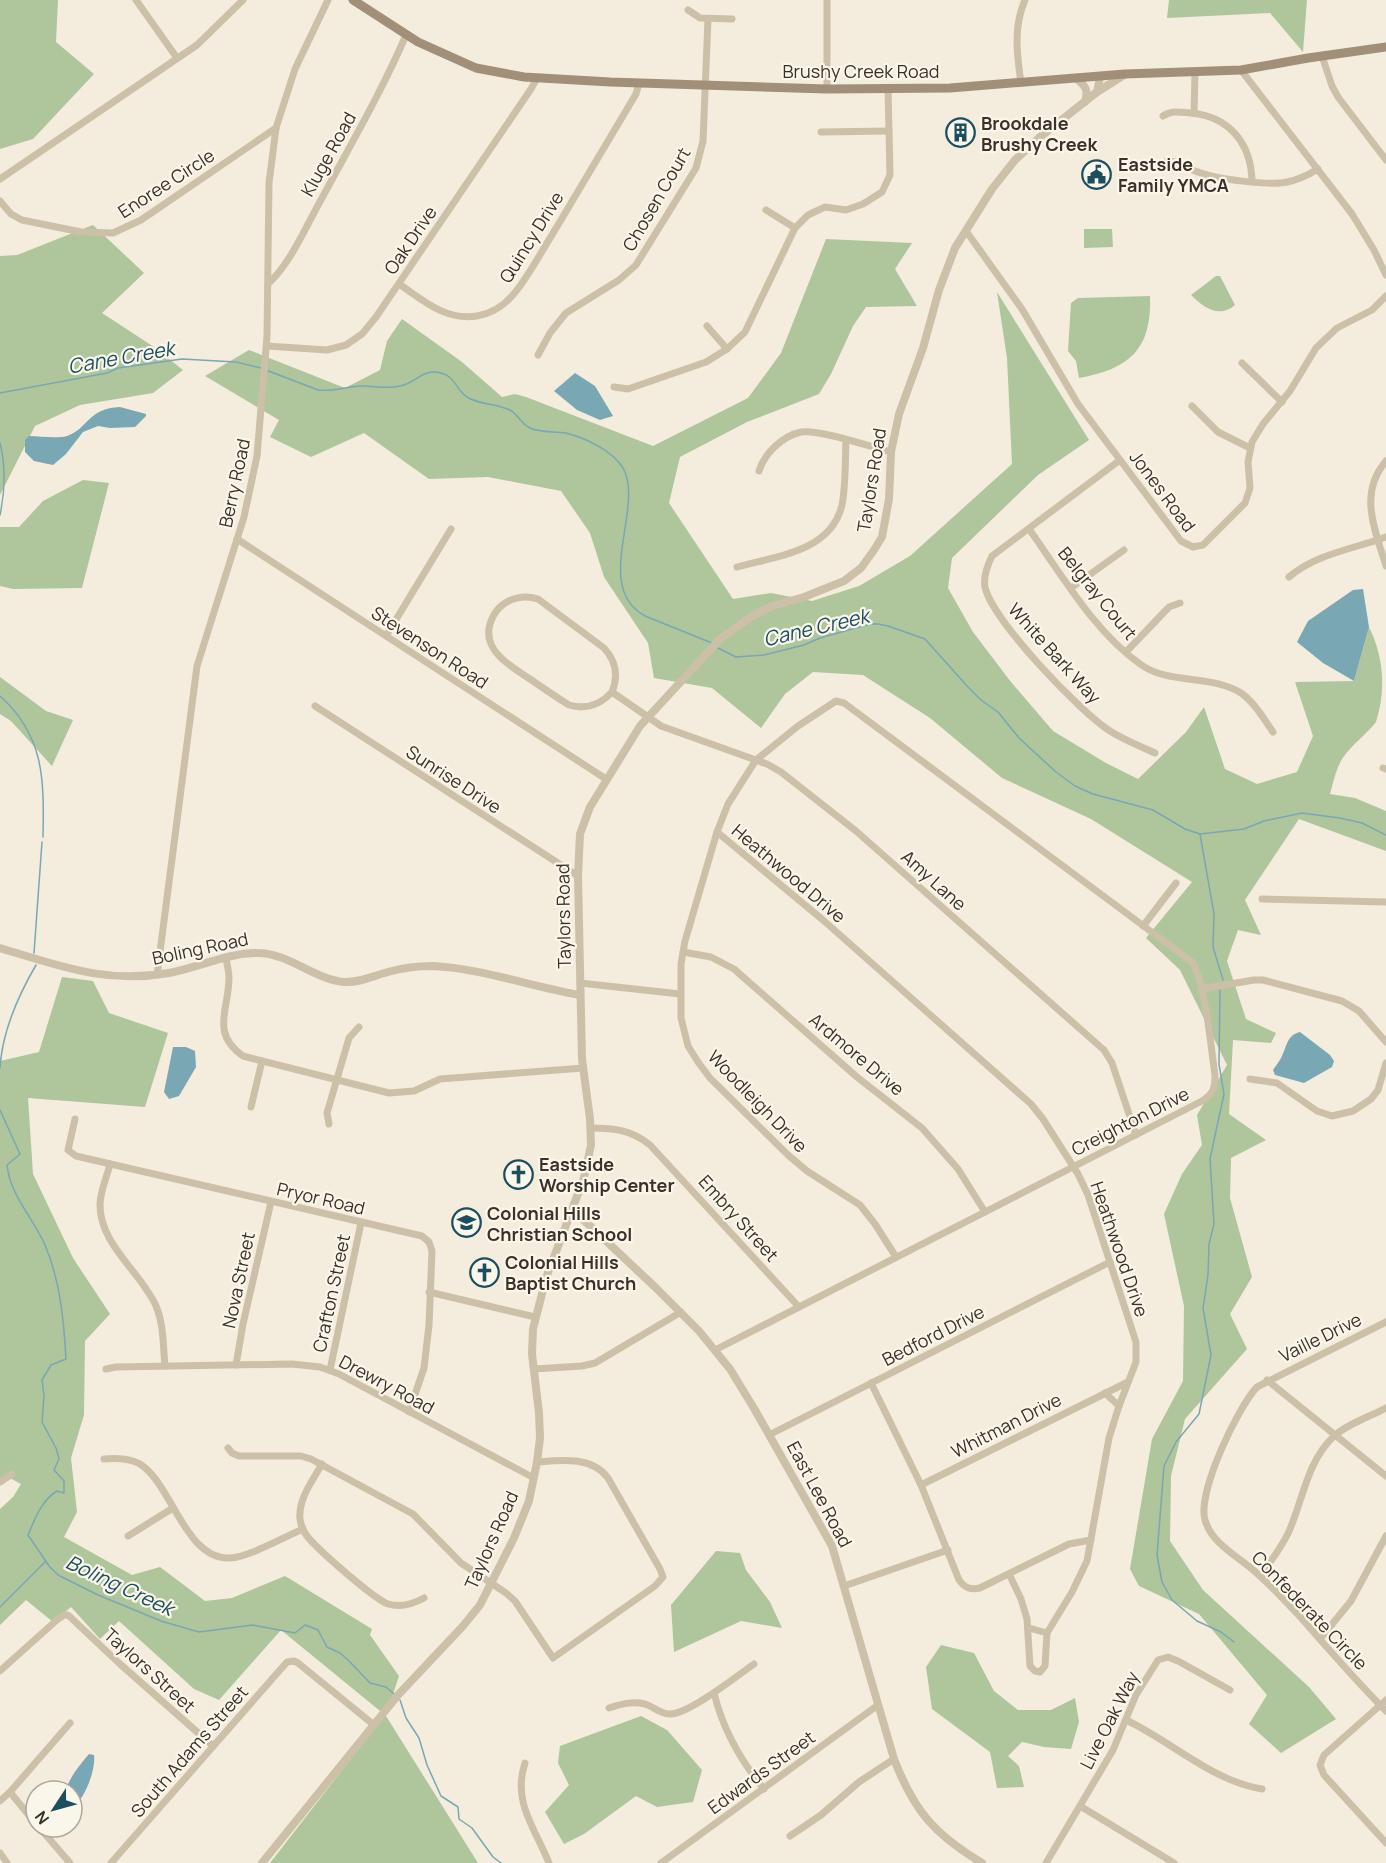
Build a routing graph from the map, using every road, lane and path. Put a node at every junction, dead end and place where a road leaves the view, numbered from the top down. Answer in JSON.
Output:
{"nodes":[{"id":1,"x":136,"y":0,"type":"edge"},
{"id":2,"x":243,"y":0,"type":"edge"},
{"id":3,"x":328,"y":0,"type":"edge"},
{"id":4,"x":353,"y":0,"type":"edge"},
{"id":5,"x":827,"y":0,"type":"edge"},
{"id":6,"x":1025,"y":0,"type":"edge"},
{"id":7,"x":688,"y":10,"type":"dead end"},
{"id":8,"x":708,"y":19,"type":"junction"},
{"id":9,"x":732,"y":19,"type":"dead end"},
{"id":10,"x":406,"y":35,"type":"junction"},
{"id":11,"x":1386,"y":47,"type":"edge"},
{"id":12,"x":1322,"y":56,"type":"junction"},
{"id":13,"x":177,"y":58,"type":"junction"},
{"id":14,"x":1241,"y":70,"type":"junction"},
{"id":15,"x":1195,"y":73,"type":"junction"},
{"id":16,"x":1125,"y":74,"type":"junction"},
{"id":17,"x":1100,"y":77,"type":"junction"},
{"id":18,"x":537,"y":78,"type":"junction"},
{"id":19,"x":1076,"y":78,"type":"junction"},
{"id":20,"x":639,"y":83,"type":"junction"},
{"id":21,"x":1021,"y":83,"type":"junction"},
{"id":22,"x":707,"y":85,"type":"junction"},
{"id":23,"x":827,"y":88,"type":"junction"},
{"id":24,"x":888,"y":89,"type":"junction"},
{"id":25,"x":1097,"y":92,"type":"junction"},
{"id":26,"x":1085,"y":102,"type":"junction"},
{"id":27,"x":1194,"y":113,"type":"junction"},
{"id":28,"x":1163,"y":116,"type":"dead end"},
{"id":29,"x":276,"y":128,"type":"junction"},
{"id":30,"x":889,"y":131,"type":"junction"},
{"id":31,"x":821,"y":132,"type":"dead end"},
{"id":32,"x":1386,"y":160,"type":"edge"},
{"id":33,"x":1167,"y":161,"type":"dead end"},
{"id":34,"x":1318,"y":169,"type":"junction"},
{"id":35,"x":0,"y":178,"type":"edge"},
{"id":36,"x":1252,"y":181,"type":"junction"},
{"id":37,"x":0,"y":201,"type":"edge"},
{"id":38,"x":766,"y":210,"type":"dead end"},
{"id":39,"x":795,"y":228,"type":"junction"},
{"id":40,"x":966,"y":231,"type":"junction"},
{"id":41,"x":1386,"y":275,"type":"edge"},
{"id":42,"x":269,"y":284,"type":"junction"},
{"id":43,"x":399,"y":284,"type":"junction"},
{"id":44,"x":1386,"y":296,"type":"edge"},
{"id":45,"x":707,"y":326,"type":"dead end"},
{"id":46,"x":267,"y":346,"type":"junction"},
{"id":47,"x":727,"y":349,"type":"junction"},
{"id":48,"x":538,"y":355,"type":"dead end"},
{"id":49,"x":1242,"y":363,"type":"dead end"},
{"id":50,"x":614,"y":387,"type":"dead end"},
{"id":51,"x":1282,"y":402,"type":"junction"},
{"id":52,"x":1192,"y":406,"type":"dead end"},
{"id":53,"x":846,"y":440,"type":"junction"},
{"id":54,"x":1250,"y":448,"type":"junction"},
{"id":55,"x":891,"y":452,"type":"junction"},
{"id":56,"x":1120,"y":460,"type":"junction"},
{"id":57,"x":1386,"y":462,"type":"edge"},
{"id":58,"x":759,"y":471,"type":"dead end"},
{"id":59,"x":451,"y":529,"type":"dead end"},
{"id":60,"x":1029,"y":529,"type":"junction"},
{"id":61,"x":1386,"y":537,"type":"edge"},
{"id":62,"x":237,"y":539,"type":"junction"},
{"id":63,"x":1378,"y":540,"type":"junction"},
{"id":64,"x":1124,"y":550,"type":"dead end"},
{"id":65,"x":1386,"y":566,"type":"edge"},
{"id":66,"x":737,"y":567,"type":"dead end"},
{"id":67,"x":1289,"y":577,"type":"dead end"},
{"id":68,"x":1071,"y":588,"type":"junction"},
{"id":69,"x":1180,"y":603,"type":"dead end"},
{"id":70,"x":386,"y":636,"type":"junction"},
{"id":71,"x":1126,"y":652,"type":"junction"},
{"id":72,"x":612,"y":692,"type":"junction"},
{"id":73,"x":315,"y":706,"type":"dead end"},
{"id":74,"x":648,"y":718,"type":"junction"},
{"id":75,"x":1273,"y":732,"type":"dead end"},
{"id":76,"x":1155,"y":753,"type":"dead end"},
{"id":77,"x":756,"y":760,"type":"junction"},
{"id":78,"x":606,"y":779,"type":"junction"},
{"id":79,"x":717,"y":832,"type":"junction"},
{"id":80,"x":578,"y":876,"type":"junction"},
{"id":81,"x":1176,"y":883,"type":"dead end"},
{"id":82,"x":1262,"y":899,"type":"dead end"},
{"id":83,"x":1386,"y":902,"type":"edge"},
{"id":84,"x":1143,"y":926,"type":"junction"},
{"id":85,"x":0,"y":948,"type":"edge"},
{"id":86,"x":683,"y":952,"type":"junction"},
{"id":87,"x":226,"y":958,"type":"junction"},
{"id":88,"x":158,"y":975,"type":"junction"},
{"id":89,"x":580,"y":983,"type":"junction"},
{"id":90,"x":1201,"y":988,"type":"junction"},
{"id":91,"x":680,"y":994,"type":"junction"},
{"id":92,"x":580,"y":995,"type":"junction"},
{"id":93,"x":360,"y":1027,"type":"dead end"},
{"id":94,"x":1386,"y":1042,"type":"edge"},
{"id":95,"x":262,"y":1061,"type":"junction"},
{"id":96,"x":1386,"y":1064,"type":"edge"},
{"id":97,"x":583,"y":1068,"type":"junction"},
{"id":98,"x":1250,"y":1079,"type":"dead end"},
{"id":99,"x":336,"y":1080,"type":"junction"},
{"id":100,"x":251,"y":1107,"type":"dead end"},
{"id":101,"x":75,"y":1119,"type":"dead end"},
{"id":102,"x":329,"y":1125,"type":"dead end"},
{"id":103,"x":591,"y":1128,"type":"junction"},
{"id":104,"x":1136,"y":1135,"type":"junction"},
{"id":105,"x":110,"y":1164,"type":"junction"},
{"id":106,"x":1073,"y":1167,"type":"junction"},
{"id":107,"x":272,"y":1202,"type":"junction"},
{"id":108,"x":572,"y":1209,"type":"junction"},
{"id":109,"x":985,"y":1212,"type":"junction"},
{"id":110,"x":361,"y":1223,"type":"junction"},
{"id":111,"x":896,"y":1257,"type":"junction"},
{"id":112,"x":1110,"y":1262,"type":"junction"},
{"id":113,"x":429,"y":1292,"type":"junction"},
{"id":114,"x":799,"y":1306,"type":"junction"},
{"id":115,"x":681,"y":1312,"type":"junction"},
{"id":116,"x":535,"y":1317,"type":"junction"},
{"id":117,"x":1386,"y":1322,"type":"edge"},
{"id":118,"x":715,"y":1350,"type":"junction"},
{"id":119,"x":236,"y":1365,"type":"junction"},
{"id":120,"x":165,"y":1366,"type":"junction"},
{"id":121,"x":106,"y":1369,"type":"dead end"},
{"id":122,"x":534,"y":1369,"type":"junction"},
{"id":123,"x":330,"y":1370,"type":"junction"},
{"id":124,"x":1267,"y":1380,"type":"junction"},
{"id":125,"x":1128,"y":1381,"type":"junction"},
{"id":126,"x":871,"y":1383,"type":"junction"},
{"id":127,"x":1105,"y":1393,"type":"junction"},
{"id":128,"x":1119,"y":1406,"type":"junction"},
{"id":129,"x":1386,"y":1408,"type":"edge"},
{"id":130,"x":409,"y":1412,"type":"junction"},
{"id":131,"x":769,"y":1435,"type":"junction"},
{"id":132,"x":1335,"y":1435,"type":"junction"},
{"id":133,"x":228,"y":1448,"type":"dead end"},
{"id":134,"x":104,"y":1459,"type":"dead end"},
{"id":135,"x":537,"y":1462,"type":"junction"},
{"id":136,"x":322,"y":1464,"type":"junction"},
{"id":137,"x":12,"y":1474,"type":"dead end"},
{"id":138,"x":1386,"y":1476,"type":"edge"},
{"id":139,"x":534,"y":1478,"type":"junction"},
{"id":140,"x":0,"y":1482,"type":"edge"},
{"id":141,"x":921,"y":1485,"type":"junction"},
{"id":142,"x":173,"y":1508,"type":"junction"},
{"id":143,"x":303,"y":1529,"type":"junction"},
{"id":144,"x":128,"y":1536,"type":"dead end"},
{"id":145,"x":1386,"y":1536,"type":"edge"},
{"id":146,"x":1091,"y":1540,"type":"junction"},
{"id":147,"x":948,"y":1550,"type":"junction"},
{"id":148,"x":1009,"y":1574,"type":"junction"},
{"id":149,"x":1260,"y":1576,"type":"junction"},
{"id":150,"x":492,"y":1584,"type":"junction"},
{"id":151,"x":844,"y":1586,"type":"junction"},
{"id":152,"x":424,"y":1598,"type":"dead end"},
{"id":153,"x":1029,"y":1628,"type":"junction"},
{"id":154,"x":1047,"y":1633,"type":"junction"},
{"id":155,"x":1320,"y":1640,"type":"junction"},
{"id":156,"x":754,"y":1664,"type":"dead end"},
{"id":157,"x":0,"y":1671,"type":"edge"},
{"id":158,"x":1230,"y":1690,"type":"dead end"},
{"id":159,"x":714,"y":1693,"type":"junction"},
{"id":160,"x":1383,"y":1702,"type":"edge"},
{"id":161,"x":878,"y":1705,"type":"junction"},
{"id":162,"x":609,"y":1708,"type":"dead end"},
{"id":163,"x":1386,"y":1711,"type":"edge"},
{"id":164,"x":1126,"y":1720,"type":"junction"},
{"id":165,"x":70,"y":1724,"type":"dead end"},
{"id":166,"x":374,"y":1725,"type":"junction"},
{"id":167,"x":213,"y":1746,"type":"junction"},
{"id":168,"x":894,"y":1759,"type":"junction"},
{"id":169,"x":525,"y":1763,"type":"dead end"},
{"id":170,"x":764,"y":1789,"type":"junction"},
{"id":171,"x":1262,"y":1789,"type":"dead end"},
{"id":172,"x":10,"y":1792,"type":"junction"},
{"id":173,"x":0,"y":1801,"type":"edge"},
{"id":174,"x":1080,"y":1806,"type":"junction"},
{"id":175,"x":24,"y":1809,"type":"edge"},
{"id":176,"x":790,"y":1836,"type":"dead end"},
{"id":177,"x":49,"y":1839,"type":"edge"},
{"id":178,"x":1386,"y":1843,"type":"edge"},
{"id":179,"x":0,"y":1853,"type":"edge"},
{"id":180,"x":8,"y":1863,"type":"edge"},
{"id":181,"x":70,"y":1863,"type":"edge"},
{"id":182,"x":111,"y":1863,"type":"edge"},
{"id":183,"x":262,"y":1863,"type":"edge"},
{"id":184,"x":549,"y":1863,"type":"edge"},
{"id":185,"x":661,"y":1863,"type":"edge"},
{"id":186,"x":982,"y":1863,"type":"edge"},
{"id":187,"x":1046,"y":1863,"type":"edge"},
{"id":188,"x":1174,"y":1863,"type":"edge"}],
"edges":[{"from":1,"to":13,"type":"street"},
{"from":2,"to":13,"type":"street"},
{"from":3,"to":29,"type":"street","name":"Berry Road"},
{"from":4,"to":10,"type":"main road","name":"Brushy Creek Road"},
{"from":5,"to":23,"type":"street"},
{"from":6,"to":21,"type":"street"},
{"from":7,"to":8,"type":"street"},
{"from":8,"to":9,"type":"street"},
{"from":8,"to":22,"type":"street","name":"Chosen Court"},
{"from":10,"to":18,"type":"main road","name":"Brushy Creek Road"},
{"from":10,"to":42,"type":"street","name":"Kluge Road"},
{"from":11,"to":12,"type":"main road","name":"Brushy Creek Road"},
{"from":12,"to":14,"type":"main road","name":"Brushy Creek Road"},
{"from":12,"to":32,"type":"street"},
{"from":13,"to":35,"type":"street"},
{"from":14,"to":15,"type":"main road","name":"Brushy Creek Road"},
{"from":14,"to":34,"type":"street"},
{"from":15,"to":16,"type":"main road","name":"Brushy Creek Road"},
{"from":15,"to":27,"type":"street"},
{"from":16,"to":17,"type":"main road","name":"Brushy Creek Road"},
{"from":16,"to":25,"type":"street","name":"Taylors Road"},
{"from":17,"to":19,"type":"main road","name":"Brushy Creek Road"},
{"from":17,"to":25,"type":"street"},
{"from":18,"to":20,"type":"main road","name":"Brushy Creek Road"},
{"from":18,"to":43,"type":"street","name":"Oak Drive"},
{"from":19,"to":21,"type":"main road","name":"Brushy Creek Road"},
{"from":19,"to":26,"type":"street"},
{"from":20,"to":22,"type":"main road","name":"Brushy Creek Road"},
{"from":20,"to":43,"type":"street","name":"Quincy Drive"},
{"from":21,"to":24,"type":"main road","name":"Brushy Creek Road"},
{"from":22,"to":23,"type":"main road","name":"Brushy Creek Road"},
{"from":22,"to":48,"type":"street","name":"Chosen Court"},
{"from":23,"to":24,"type":"main road","name":"Brushy Creek Road"},
{"from":24,"to":30,"type":"street"},
{"from":25,"to":26,"type":"street","name":"Taylors Road"},
{"from":26,"to":40,"type":"street","name":"Taylors Road"},
{"from":27,"to":28,"type":"street"},
{"from":27,"to":36,"type":"street"},
{"from":29,"to":37,"type":"street","name":"Enoree Circle"},
{"from":29,"to":42,"type":"street","name":"Berry Road"},
{"from":30,"to":31,"type":"street"},
{"from":30,"to":39,"type":"street"},
{"from":33,"to":36,"type":"street"},
{"from":34,"to":36,"type":"street"},
{"from":34,"to":41,"type":"street"},
{"from":38,"to":39,"type":"street"},
{"from":39,"to":47,"type":"street"},
{"from":40,"to":55,"type":"street","name":"Taylors Road"},
{"from":40,"to":56,"type":"street","name":"Jones Road"},
{"from":42,"to":46,"type":"street","name":"Berry Road"},
{"from":43,"to":46,"type":"street","name":"Oak Drive"},
{"from":44,"to":51,"type":"street","name":"Jones Road"},
{"from":45,"to":47,"type":"street"},
{"from":46,"to":62,"type":"street","name":"Berry Road"},
{"from":47,"to":50,"type":"street"},
{"from":49,"to":51,"type":"street"},
{"from":51,"to":54,"type":"street","name":"Jones Road"},
{"from":52,"to":54,"type":"street"},
{"from":53,"to":55,"type":"street"},
{"from":53,"to":58,"type":"street"},
{"from":53,"to":66,"type":"street"},
{"from":54,"to":56,"type":"street","name":"Jones Road"},
{"from":55,"to":74,"type":"street","name":"Taylors Road"},
{"from":56,"to":60,"type":"street","name":"White Bark Way"},
{"from":57,"to":63,"type":"street"},
{"from":59,"to":70,"type":"street"},
{"from":60,"to":68,"type":"street","name":"Belgray Court"},
{"from":60,"to":76,"type":"street","name":"White Bark Way"},
{"from":61,"to":63,"type":"street"},
{"from":62,"to":70,"type":"street","name":"Stevenson Road"},
{"from":62,"to":88,"type":"street","name":"Berry Road"},
{"from":63,"to":65,"type":"street"},
{"from":63,"to":67,"type":"street"},
{"from":64,"to":68,"type":"street"},
{"from":68,"to":71,"type":"street","name":"Belgray Court"},
{"from":69,"to":71,"type":"street"},
{"from":70,"to":78,"type":"street","name":"Stevenson Road"},
{"from":71,"to":75,"type":"street","name":"Belgray Court"},
{"from":72,"to":72,"type":"street"},
{"from":72,"to":74,"type":"street","name":"Amy Lane"},
{"from":73,"to":80,"type":"street","name":"Sunrise Drive"},
{"from":74,"to":77,"type":"street","name":"Amy Lane"},
{"from":74,"to":78,"type":"street","name":"Taylors Road"},
{"from":77,"to":79,"type":"street","name":"Woodleigh Drive"},
{"from":77,"to":84,"type":"street","name":"Creighton Drive"},
{"from":77,"to":104,"type":"street","name":"Amy Lane"},
{"from":78,"to":80,"type":"street","name":"Taylors Road"},
{"from":79,"to":86,"type":"street","name":"Woodleigh Drive"},
{"from":79,"to":106,"type":"street","name":"Heathwood Drive"},
{"from":80,"to":89,"type":"street","name":"Taylors Road"},
{"from":81,"to":84,"type":"street"},
{"from":82,"to":83,"type":"street"},
{"from":84,"to":90,"type":"street","name":"Creighton Drive"},
{"from":85,"to":88,"type":"street","name":"Boling Road"},
{"from":86,"to":91,"type":"street","name":"Woodleigh Drive"},
{"from":86,"to":109,"type":"street","name":"Ardmore Drive"},
{"from":87,"to":88,"type":"street","name":"Boling Road"},
{"from":87,"to":92,"type":"street","name":"Boling Road"},
{"from":87,"to":95,"type":"street"},
{"from":89,"to":91,"type":"street"},
{"from":89,"to":92,"type":"street","name":"Taylors Road"},
{"from":90,"to":94,"type":"street"},
{"from":90,"to":104,"type":"street","name":"Creighton Drive"},
{"from":91,"to":111,"type":"street","name":"Woodleigh Drive"},
{"from":92,"to":97,"type":"street","name":"Taylors Road"},
{"from":93,"to":99,"type":"street"},
{"from":95,"to":99,"type":"street"},
{"from":95,"to":100,"type":"street"},
{"from":96,"to":98,"type":"street"},
{"from":97,"to":99,"type":"street"},
{"from":97,"to":103,"type":"street","name":"Taylors Road"},
{"from":99,"to":102,"type":"street"},
{"from":101,"to":105,"type":"street","name":"Pryor Road"},
{"from":103,"to":108,"type":"street","name":"Taylors Road"},
{"from":103,"to":114,"type":"street","name":"Embry Street"},
{"from":104,"to":106,"type":"street","name":"Creighton Drive"},
{"from":105,"to":107,"type":"street","name":"Pryor Road"},
{"from":105,"to":120,"type":"street"},
{"from":106,"to":109,"type":"street","name":"Creighton Drive"},
{"from":106,"to":112,"type":"street","name":"Heathwood Drive"},
{"from":107,"to":110,"type":"street","name":"Pryor Road"},
{"from":107,"to":119,"type":"street","name":"Nova Street"},
{"from":108,"to":115,"type":"street","name":"East Lee Road"},
{"from":108,"to":116,"type":"street","name":"Taylors Road"},
{"from":109,"to":111,"type":"street","name":"Creighton Drive"},
{"from":110,"to":113,"type":"street","name":"Pryor Road"},
{"from":110,"to":123,"type":"street","name":"Crafton Street"},
{"from":111,"to":114,"type":"street","name":"Creighton Drive"},
{"from":112,"to":125,"type":"street","name":"Heathwood Drive"},
{"from":112,"to":126,"type":"street","name":"Bedford Drive"},
{"from":113,"to":116,"type":"street"},
{"from":113,"to":130,"type":"street","name":"Pryor Road"},
{"from":114,"to":118,"type":"street","name":"Creighton Drive"},
{"from":115,"to":118,"type":"street","name":"East Lee Road"},
{"from":115,"to":122,"type":"street"},
{"from":116,"to":122,"type":"street","name":"Taylors Road"},
{"from":117,"to":124,"type":"street","name":"Vaille Drive"},
{"from":118,"to":131,"type":"street","name":"East Lee Road"},
{"from":119,"to":120,"type":"street","name":"Drewry Road"},
{"from":119,"to":123,"type":"street","name":"Drewry Road"},
{"from":120,"to":121,"type":"street","name":"Drewry Road"},
{"from":122,"to":135,"type":"street","name":"Taylors Road"},
{"from":123,"to":130,"type":"street","name":"Drewry Road"},
{"from":124,"to":132,"type":"street"},
{"from":124,"to":149,"type":"street","name":"Confederate Circle"},
{"from":125,"to":127,"type":"street","name":"Whitman Drive"},
{"from":125,"to":128,"type":"street","name":"Heathwood Drive"},
{"from":126,"to":131,"type":"street","name":"Bedford Drive"},
{"from":126,"to":141,"type":"street"},
{"from":127,"to":128,"type":"street"},
{"from":127,"to":141,"type":"street","name":"Whitman Drive"},
{"from":128,"to":146,"type":"street","name":"Heathwood Drive"},
{"from":129,"to":132,"type":"street"},
{"from":130,"to":139,"type":"street","name":"Drewry Road"},
{"from":131,"to":151,"type":"street","name":"East Lee Road"},
{"from":132,"to":138,"type":"street"},
{"from":132,"to":149,"type":"street"},
{"from":133,"to":136,"type":"street"},
{"from":134,"to":142,"type":"street"},
{"from":135,"to":139,"type":"street","name":"Taylors Road"},
{"from":135,"to":150,"type":"street"},
{"from":136,"to":143,"type":"street"},
{"from":136,"to":150,"type":"street"},
{"from":137,"to":140,"type":"street"},
{"from":139,"to":150,"type":"street","name":"Taylors Road"},
{"from":141,"to":147,"type":"street"},
{"from":142,"to":143,"type":"street"},
{"from":142,"to":144,"type":"street"},
{"from":143,"to":152,"type":"street"},
{"from":145,"to":155,"type":"street"},
{"from":146,"to":148,"type":"street"},
{"from":146,"to":154,"type":"street","name":"Heathwood Drive"},
{"from":147,"to":148,"type":"street"},
{"from":147,"to":151,"type":"street"},
{"from":148,"to":153,"type":"street"},
{"from":149,"to":155,"type":"street","name":"Confederate Circle"},
{"from":150,"to":166,"type":"street","name":"Taylors Road"},
{"from":151,"to":161,"type":"street","name":"East Lee Road"},
{"from":153,"to":154,"type":"street"},
{"from":153,"to":154,"type":"street"},
{"from":155,"to":160,"type":"street","name":"Confederate Circle"},
{"from":156,"to":159,"type":"street"},
{"from":157,"to":167,"type":"street","name":"Taylors Street"},
{"from":158,"to":164,"type":"street","name":"Live Oak Way"},
{"from":159,"to":162,"type":"street"},
{"from":159,"to":170,"type":"street"},
{"from":160,"to":163,"type":"street","name":"Confederate Circle"},
{"from":160,"to":178,"type":"street"},
{"from":161,"to":168,"type":"street","name":"East Lee Road"},
{"from":161,"to":170,"type":"street","name":"Edwards Street"},
{"from":164,"to":171,"type":"street"},
{"from":164,"to":174,"type":"street","name":"Live Oak Way"},
{"from":165,"to":172,"type":"street"},
{"from":166,"to":167,"type":"street","name":"South Adams Street"},
{"from":166,"to":183,"type":"street","name":"Taylors Road"},
{"from":167,"to":182,"type":"street","name":"South Adams Street"},
{"from":168,"to":176,"type":"street"},
{"from":168,"to":186,"type":"street","name":"East Lee Road"},
{"from":169,"to":184,"type":"street"},
{"from":170,"to":185,"type":"street","name":"Edwards Street"},
{"from":172,"to":173,"type":"street"},
{"from":172,"to":175,"type":"street"},
{"from":174,"to":187,"type":"street","name":"Live Oak Way"},
{"from":174,"to":188,"type":"street"},
{"from":177,"to":181,"type":"street"},
{"from":179,"to":180,"type":"street"}]}
